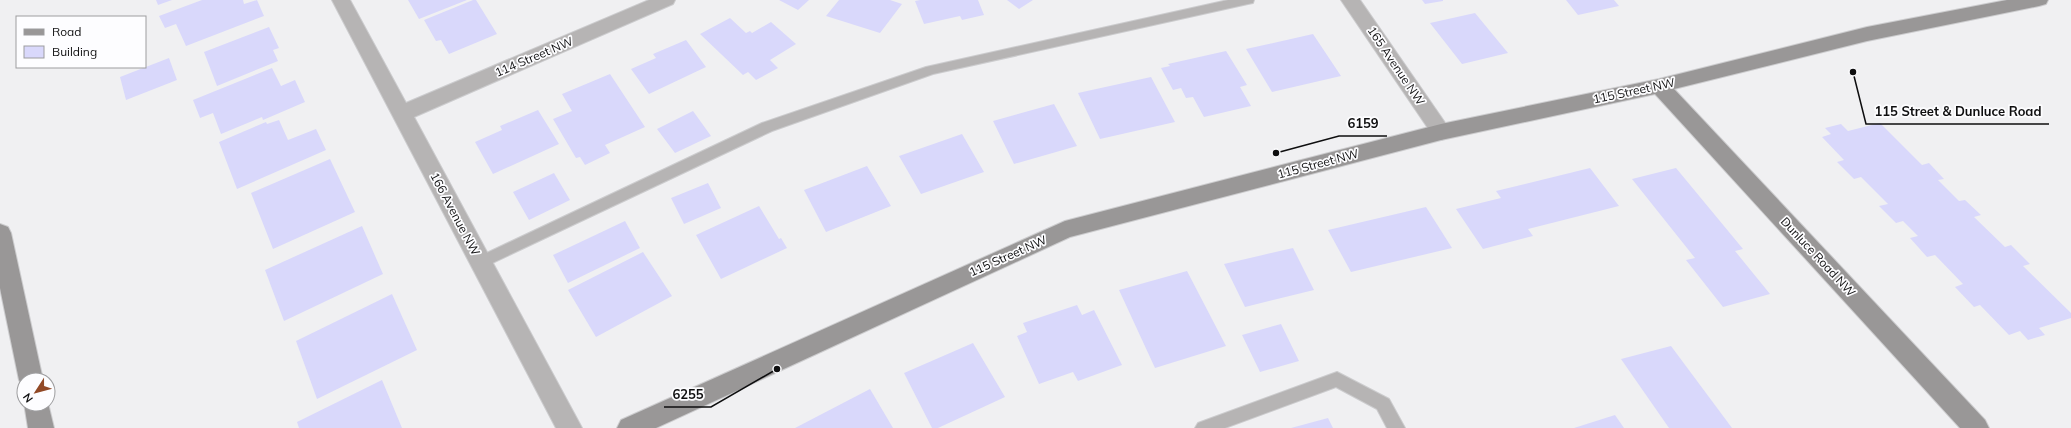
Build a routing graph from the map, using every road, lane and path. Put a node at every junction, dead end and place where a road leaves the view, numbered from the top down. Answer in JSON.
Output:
{"nodes":[{"id":1,"x":341,"y":0,"type":"edge"},
{"id":2,"x":666,"y":0,"type":"edge"},
{"id":3,"x":1248,"y":0,"type":"edge"},
{"id":4,"x":1350,"y":0,"type":"edge"},
{"id":5,"x":2038,"y":0,"type":"edge"},
{"id":6,"x":1659,"y":86,"type":"junction"},
{"id":7,"x":401,"y":114,"type":"junction"},
{"id":8,"x":1441,"y":132,"type":"junction"},
{"id":9,"x":0,"y":233,"type":"edge"},
{"id":10,"x":481,"y":262,"type":"junction"},
{"id":11,"x":29,"y":372,"type":"edge"},
{"id":12,"x":38,"y":412,"type":"edge"},
{"id":13,"x":41,"y":428,"type":"edge"},
{"id":14,"x":569,"y":428,"type":"edge"},
{"id":15,"x":630,"y":428,"type":"edge"},
{"id":16,"x":1204,"y":428,"type":"edge"},
{"id":17,"x":1396,"y":428,"type":"edge"},
{"id":18,"x":1976,"y":428,"type":"edge"}],
"edges":[{"from":1,"to":7,"type":"street","name":"166 Avenue NW"},
{"from":2,"to":7,"type":"street","name":"114 Street NW"},
{"from":3,"to":10,"type":"lane"},
{"from":4,"to":8,"type":"street","name":"165 Avenue NW"},
{"from":5,"to":6,"type":"street","name":"115 Street NW"},
{"from":6,"to":8,"type":"street","name":"115 Street NW"},
{"from":6,"to":18,"type":"street","name":"Dunluce Road NW"},
{"from":7,"to":10,"type":"street","name":"166 Avenue NW"},
{"from":8,"to":15,"type":"street","name":"115 Street NW"},
{"from":9,"to":11,"type":"street"},
{"from":10,"to":14,"type":"street","name":"166 Avenue NW"},
{"from":12,"to":13,"type":"street"},
{"from":16,"to":17,"type":"lane"}]}
